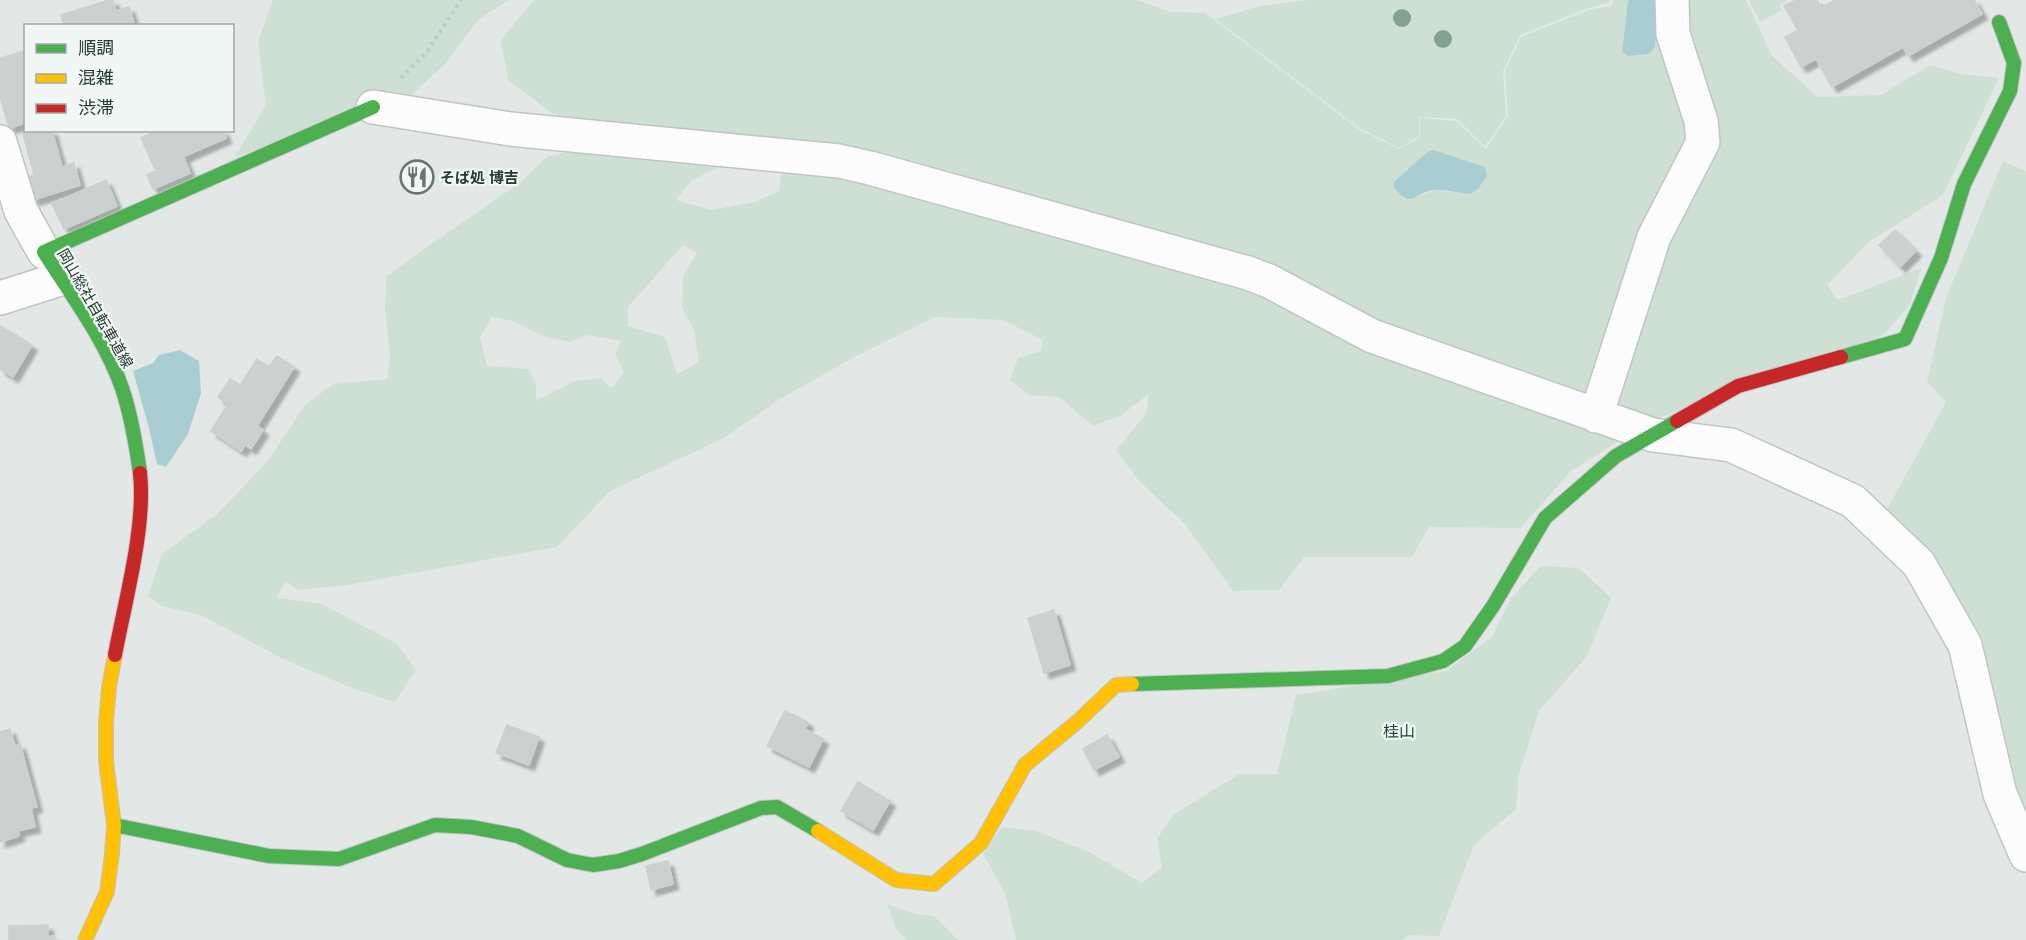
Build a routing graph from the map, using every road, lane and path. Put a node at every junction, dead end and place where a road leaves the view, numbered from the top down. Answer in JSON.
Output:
{"nodes":[{"id":1,"x":461,"y":0,"type":"edge"},
{"id":2,"x":1672,"y":0,"type":"edge"},
{"id":3,"x":1999,"y":22,"type":"dead end"},
{"id":4,"x":373,"y":107,"type":"junction"},
{"id":5,"x":0,"y":142,"type":"edge"},
{"id":6,"x":52,"y":266,"type":"junction"},
{"id":7,"x":0,"y":298,"type":"edge"},
{"id":8,"x":1596,"y":416,"type":"junction"},
{"id":9,"x":1653,"y":435,"type":"junction"},
{"id":10,"x":114,"y":825,"type":"junction"},
{"id":11,"x":2026,"y":855,"type":"edge"},
{"id":12,"x":84,"y":940,"type":"edge"}],
"edges":[{"from":1,"to":4,"type":"path"},
{"from":2,"to":8,"type":"street"},
{"from":3,"to":9,"type":"street"},
{"from":4,"to":6,"type":"street","name":"岡山総社自転車道線"},
{"from":4,"to":8,"type":"street"},
{"from":5,"to":6,"type":"street"},
{"from":6,"to":7,"type":"street"},
{"from":6,"to":10,"type":"street","name":"岡山総社自転車道線"},
{"from":8,"to":9,"type":"street"},
{"from":9,"to":10,"type":"street"},
{"from":9,"to":11,"type":"street"},
{"from":10,"to":12,"type":"street","name":"岡山総社自転車道線"}]}
